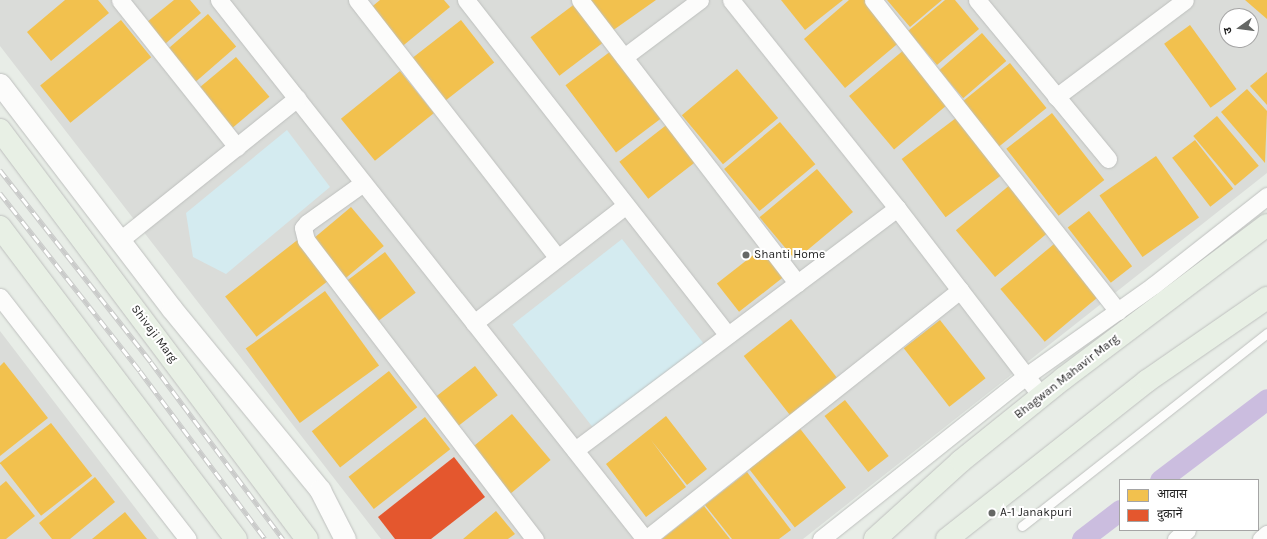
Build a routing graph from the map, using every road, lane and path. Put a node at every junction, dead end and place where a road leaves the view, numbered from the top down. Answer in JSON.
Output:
{"nodes":[{"id":1,"x":120,"y":0,"type":"edge"},
{"id":2,"x":219,"y":0,"type":"edge"},
{"id":3,"x":357,"y":0,"type":"edge"},
{"id":4,"x":466,"y":0,"type":"edge"},
{"id":5,"x":580,"y":0,"type":"edge"},
{"id":6,"x":700,"y":0,"type":"edge"},
{"id":7,"x":731,"y":0,"type":"edge"},
{"id":8,"x":873,"y":0,"type":"edge"},
{"id":9,"x":977,"y":0,"type":"edge"},
{"id":10,"x":1186,"y":0,"type":"edge"},
{"id":11,"x":624,"y":57,"type":"junction"},
{"id":12,"x":0,"y":84,"type":"edge"},
{"id":13,"x":1056,"y":97,"type":"junction"},
{"id":14,"x":297,"y":98,"type":"junction"},
{"id":15,"x":0,"y":130,"type":"edge"},
{"id":16,"x":237,"y":147,"type":"junction"},
{"id":17,"x":1108,"y":159,"type":"dead end"},
{"id":18,"x":363,"y":183,"type":"junction"},
{"id":19,"x":1267,"y":196,"type":"edge"},
{"id":20,"x":626,"y":205,"type":"junction"},
{"id":21,"x":897,"y":208,"type":"junction"},
{"id":22,"x":1267,"y":225,"type":"edge"},
{"id":23,"x":0,"y":227,"type":"edge"},
{"id":24,"x":120,"y":240,"type":"junction"},
{"id":25,"x":557,"y":257,"type":"junction"},
{"id":26,"x":797,"y":282,"type":"junction"},
{"id":27,"x":960,"y":290,"type":"junction"},
{"id":28,"x":0,"y":297,"type":"edge"},
{"id":29,"x":1267,"y":298,"type":"edge"},
{"id":30,"x":1118,"y":311,"type":"junction"},
{"id":31,"x":474,"y":323,"type":"junction"},
{"id":32,"x":1267,"y":333,"type":"edge"},
{"id":33,"x":728,"y":335,"type":"junction"},
{"id":34,"x":1026,"y":376,"type":"junction"},
{"id":35,"x":1041,"y":396,"type":"junction"},
{"id":36,"x":575,"y":450,"type":"junction"},
{"id":37,"x":1022,"y":526,"type":"dead end"},
{"id":38,"x":1186,"y":531,"type":"edge"},
{"id":39,"x":1267,"y":534,"type":"edge"},
{"id":40,"x":188,"y":539,"type":"edge"},
{"id":41,"x":236,"y":539,"type":"edge"},
{"id":42,"x":308,"y":539,"type":"edge"},
{"id":43,"x":345,"y":539,"type":"edge"},
{"id":44,"x":535,"y":539,"type":"edge"},
{"id":45,"x":645,"y":539,"type":"edge"},
{"id":46,"x":821,"y":539,"type":"edge"},
{"id":47,"x":875,"y":539,"type":"edge"},
{"id":48,"x":947,"y":539,"type":"edge"},
{"id":49,"x":1176,"y":539,"type":"edge"},
{"id":50,"x":1261,"y":539,"type":"edge"}],
"edges":[{"from":1,"to":16,"type":"street"},
{"from":2,"to":14,"type":"street"},
{"from":3,"to":25,"type":"street"},
{"from":4,"to":20,"type":"street"},
{"from":5,"to":11,"type":"street"},
{"from":6,"to":11,"type":"street"},
{"from":7,"to":21,"type":"street"},
{"from":8,"to":30,"type":"street"},
{"from":9,"to":13,"type":"street"},
{"from":10,"to":13,"type":"street"},
{"from":11,"to":26,"type":"street"},
{"from":12,"to":24,"type":"street"},
{"from":13,"to":17,"type":"street"},
{"from":14,"to":16,"type":"street"},
{"from":14,"to":18,"type":"street"},
{"from":15,"to":42,"type":"main road","name":"Shivaji Marg"},
{"from":16,"to":24,"type":"street"},
{"from":18,"to":31,"type":"street"},
{"from":18,"to":44,"type":"street"},
{"from":19,"to":30,"type":"street"},
{"from":20,"to":25,"type":"street"},
{"from":20,"to":33,"type":"street"},
{"from":21,"to":26,"type":"street"},
{"from":21,"to":27,"type":"street"},
{"from":22,"to":35,"type":"main road","name":"Bhagwan Mahavir Marg"},
{"from":23,"to":41,"type":"main road"},
{"from":24,"to":43,"type":"street"},
{"from":25,"to":31,"type":"street"},
{"from":26,"to":33,"type":"street"},
{"from":27,"to":34,"type":"street"},
{"from":27,"to":45,"type":"street"},
{"from":28,"to":40,"type":"street"},
{"from":29,"to":48,"type":"main road"},
{"from":30,"to":34,"type":"street"},
{"from":31,"to":36,"type":"street"},
{"from":32,"to":37,"type":"lane"},
{"from":33,"to":36,"type":"street"},
{"from":34,"to":35,"type":"street"},
{"from":34,"to":46,"type":"street"},
{"from":35,"to":47,"type":"main road","name":"Bhagwan Mahavir Marg"},
{"from":36,"to":45,"type":"street"},
{"from":38,"to":49,"type":"street"},
{"from":39,"to":50,"type":"street"}]}
